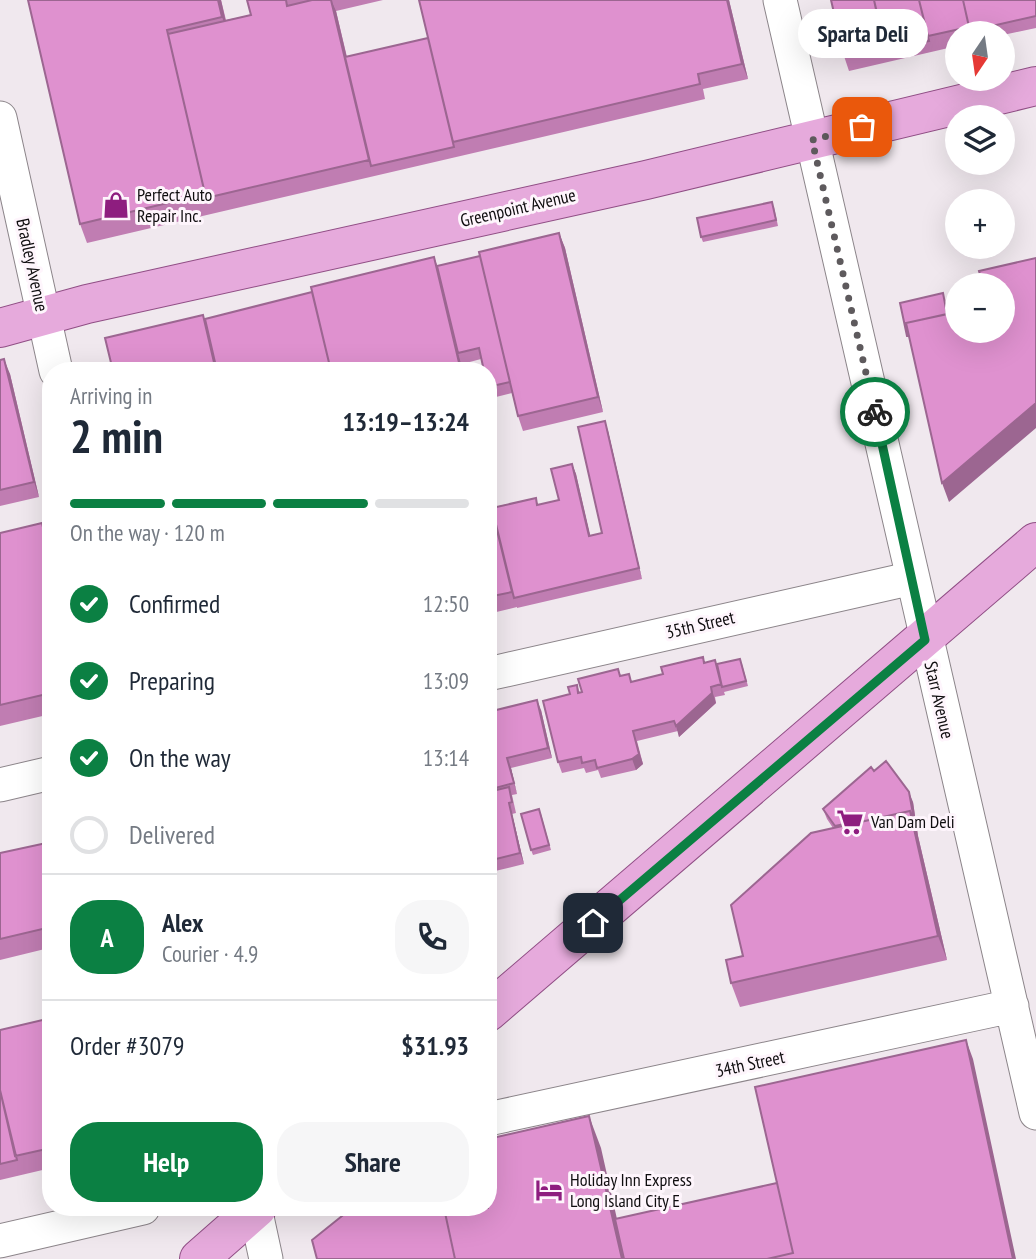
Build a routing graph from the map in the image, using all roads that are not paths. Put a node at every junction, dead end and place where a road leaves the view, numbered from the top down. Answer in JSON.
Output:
{"nodes":[{"id":1,"x":780,"y":0,"type":"edge"},
{"id":2,"x":1036,"y":86,"type":"edge"},
{"id":3,"x":0,"y":118,"type":"edge"},
{"id":4,"x":812,"y":140,"type":"junction"},
{"id":5,"x":43,"y":316,"type":"junction"},
{"id":6,"x":0,"y":328,"type":"edge"},
{"id":7,"x":54,"y":362,"type":"edge"},
{"id":8,"x":1036,"y":542,"type":"edge"},
{"id":9,"x":913,"y":578,"type":"junction"},
{"id":10,"x":925,"y":640,"type":"junction"},
{"id":11,"x":497,"y":672,"type":"edge"},
{"id":12,"x":42,"y":775,"type":"edge"},
{"id":13,"x":0,"y":785,"type":"edge"},
{"id":14,"x":497,"y":1004,"type":"edge"},
{"id":15,"x":1012,"y":1006,"type":"junction"},
{"id":16,"x":1036,"y":1113,"type":"edge"},
{"id":17,"x":497,"y":1117,"type":"edge"},
{"id":18,"x":108,"y":1216,"type":"edge"},
{"id":19,"x":241,"y":1216,"type":"edge"},
{"id":20,"x":252,"y":1216,"type":"edge"},
{"id":21,"x":0,"y":1241,"type":"edge"},
{"id":22,"x":199,"y":1259,"type":"edge"},
{"id":23,"x":266,"y":1259,"type":"edge"}],
"edges":[{"from":1,"to":4,"type":"street","name":"Starr Avenue"},
{"from":2,"to":4,"type":"main road","name":"Greenpoint Avenue"},
{"from":3,"to":5,"type":"street","name":"Bradley Avenue"},
{"from":4,"to":5,"type":"main road","name":"Greenpoint Avenue"},
{"from":4,"to":9,"type":"street","name":"Starr Avenue"},
{"from":5,"to":6,"type":"main road","name":"Greenpoint Avenue"},
{"from":5,"to":7,"type":"street","name":"Bradley Avenue"},
{"from":8,"to":10,"type":"main road"},
{"from":9,"to":10,"type":"street","name":"Starr Avenue"},
{"from":9,"to":11,"type":"street","name":"35th Street"},
{"from":10,"to":14,"type":"main road"},
{"from":10,"to":15,"type":"street","name":"Starr Avenue"},
{"from":12,"to":13,"type":"street"},
{"from":15,"to":16,"type":"street","name":"Starr Avenue"},
{"from":15,"to":17,"type":"street","name":"34th Street"},
{"from":18,"to":21,"type":"street"},
{"from":19,"to":22,"type":"main road"},
{"from":20,"to":23,"type":"street"}]}
